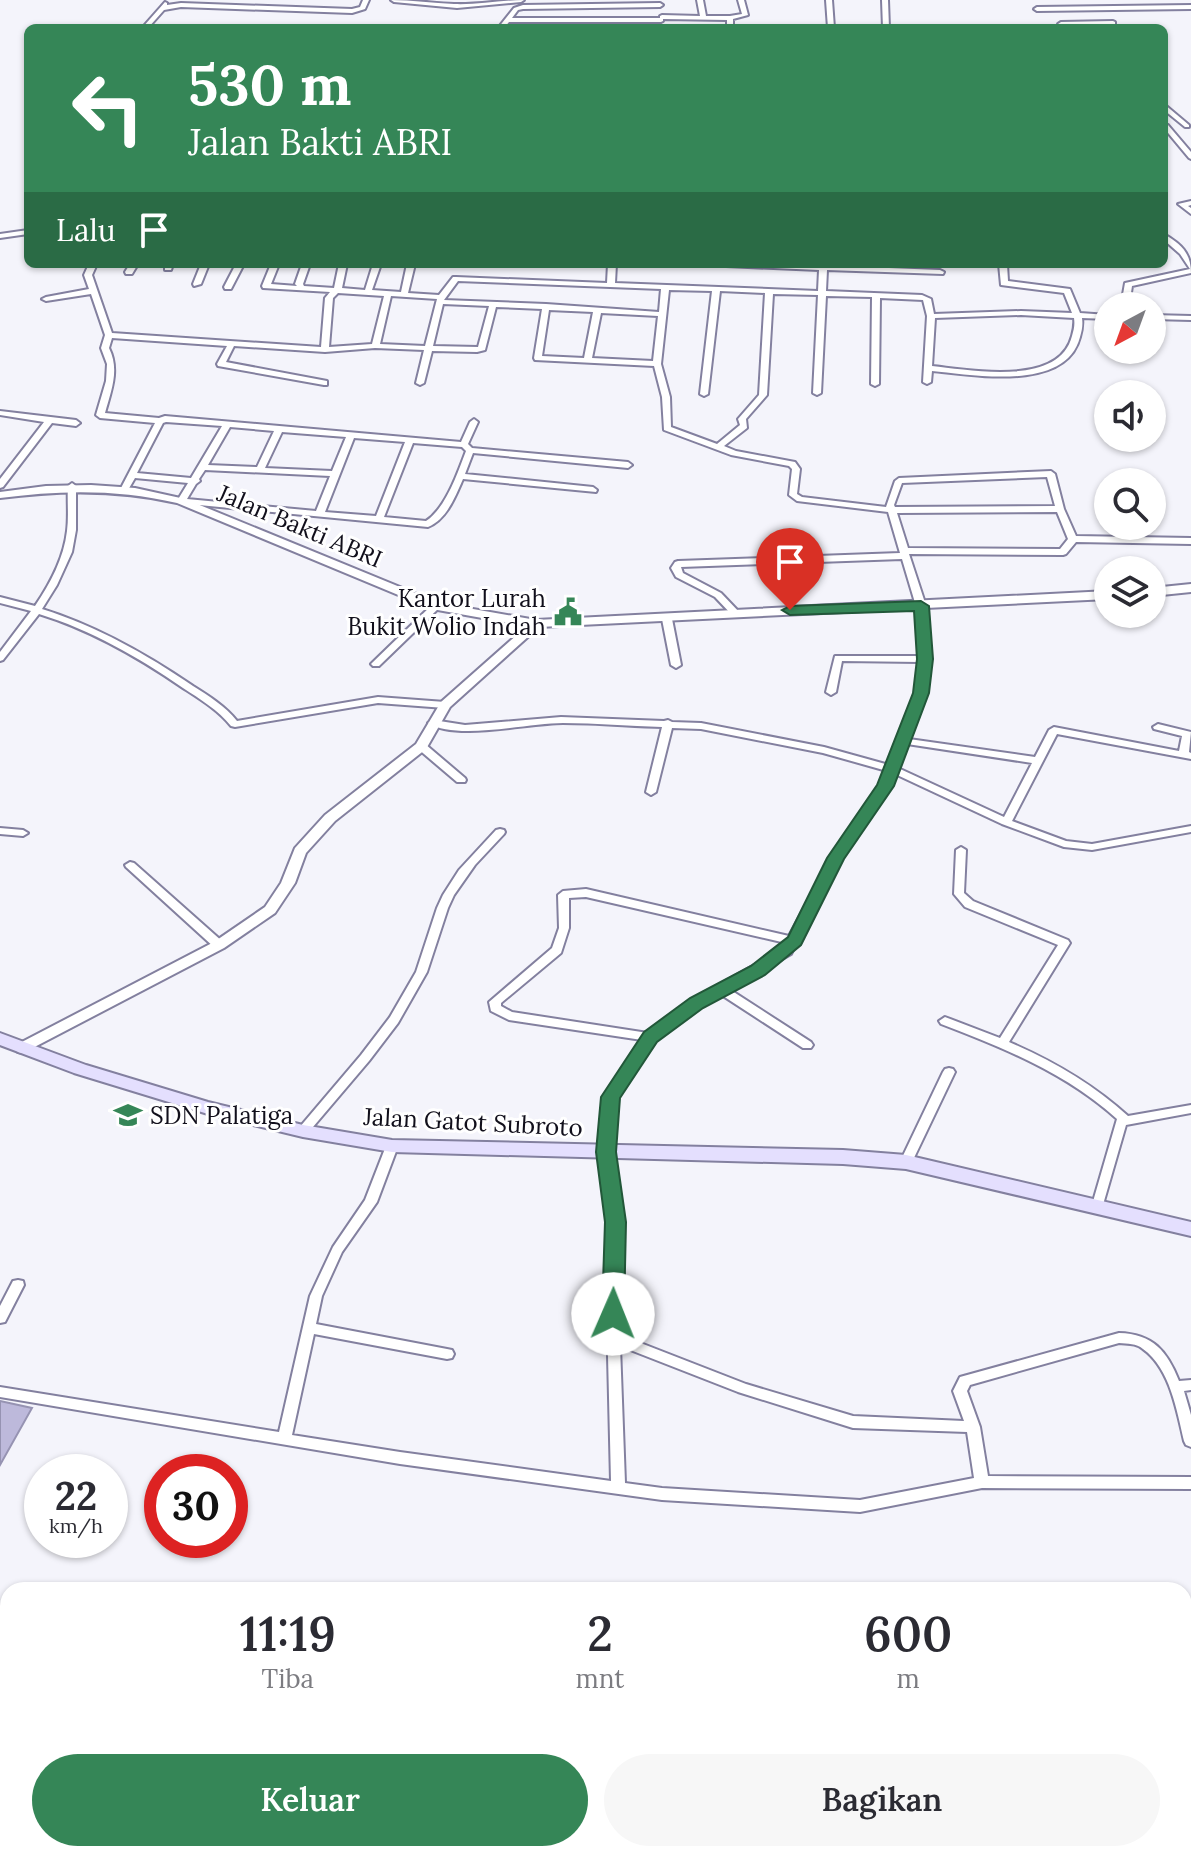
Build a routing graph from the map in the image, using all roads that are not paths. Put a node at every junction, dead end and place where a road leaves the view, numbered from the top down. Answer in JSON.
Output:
{"nodes":[{"id":1,"x":168,"y":0,"type":"edge"},
{"id":2,"x":366,"y":0,"type":"edge"},
{"id":3,"x":394,"y":0,"type":"edge"},
{"id":4,"x":521,"y":0,"type":"edge"},
{"id":5,"x":700,"y":0,"type":"edge"},
{"id":6,"x":741,"y":0,"type":"edge"},
{"id":7,"x":829,"y":0,"type":"edge"},
{"id":8,"x":885,"y":0,"type":"edge"},
{"id":9,"x":660,"y":2,"type":"edge"},
{"id":10,"x":197,"y":3,"type":"edge"},
{"id":11,"x":1100,"y":3,"type":"edge"},
{"id":12,"x":1191,"y":7,"type":"edge"},
{"id":13,"x":162,"y":8,"type":"junction"},
{"id":14,"x":1037,"y":9,"type":"dead end"},
{"id":15,"x":703,"y":17,"type":"junction"},
{"id":16,"x":730,"y":18,"type":"junction"},
{"id":17,"x":509,"y":20,"type":"junction"},
{"id":18,"x":604,"y":21,"type":"junction"},
{"id":19,"x":662,"y":22,"type":"edge"},
{"id":20,"x":148,"y":24,"type":"edge"},
{"id":21,"x":505,"y":24,"type":"edge"},
{"id":22,"x":598,"y":24,"type":"edge"},
{"id":23,"x":730,"y":24,"type":"edge"},
{"id":24,"x":831,"y":24,"type":"edge"},
{"id":25,"x":886,"y":24,"type":"edge"},
{"id":26,"x":1115,"y":24,"type":"edge"},
{"id":27,"x":1168,"y":109,"type":"edge"},
{"id":28,"x":1168,"y":126,"type":"edge"},
{"id":29,"x":1189,"y":126,"type":"edge"},
{"id":30,"x":1168,"y":130,"type":"edge"},
{"id":31,"x":1191,"y":157,"type":"edge"},
{"id":32,"x":1191,"y":203,"type":"edge"},
{"id":33,"x":1191,"y":212,"type":"edge"},
{"id":34,"x":24,"y":233,"type":"edge"},
{"id":35,"x":0,"y":236,"type":"edge"},
{"id":36,"x":1168,"y":239,"type":"edge"},
{"id":37,"x":1187,"y":253,"type":"edge"},
{"id":38,"x":91,"y":268,"type":"edge"},
{"id":39,"x":203,"y":268,"type":"edge"},
{"id":40,"x":238,"y":268,"type":"edge"},
{"id":41,"x":273,"y":268,"type":"edge"},
{"id":42,"x":305,"y":268,"type":"edge"},
{"id":43,"x":342,"y":268,"type":"edge"},
{"id":44,"x":376,"y":268,"type":"edge"},
{"id":45,"x":410,"y":268,"type":"edge"},
{"id":46,"x":612,"y":268,"type":"edge"},
{"id":47,"x":823,"y":268,"type":"joint"},
{"id":48,"x":1003,"y":268,"type":"edge"},
{"id":49,"x":1191,"y":269,"type":"edge"},
{"id":50,"x":940,"y":272,"type":"dead end"},
{"id":51,"x":197,"y":284,"type":"dead end"},
{"id":52,"x":611,"y":285,"type":"junction"},
{"id":53,"x":228,"y":287,"type":"dead end"},
{"id":54,"x":665,"y":287,"type":"junction"},
{"id":55,"x":338,"y":288,"type":"junction"},
{"id":56,"x":304,"y":289,"type":"junction"},
{"id":57,"x":716,"y":289,"type":"junction"},
{"id":58,"x":94,"y":291,"type":"junction"},
{"id":59,"x":368,"y":292,"type":"junction"},
{"id":60,"x":769,"y":292,"type":"junction"},
{"id":61,"x":1127,"y":292,"type":"edge"},
{"id":62,"x":388,"y":294,"type":"junction"},
{"id":63,"x":824,"y":294,"type":"junction"},
{"id":64,"x":404,"y":295,"type":"junction"},
{"id":65,"x":876,"y":295,"type":"junction"},
{"id":66,"x":46,"y":299,"type":"dead end"},
{"id":67,"x":440,"y":300,"type":"junction"},
{"id":68,"x":493,"y":304,"type":"junction"},
{"id":69,"x":546,"y":306,"type":"junction"},
{"id":70,"x":598,"y":309,"type":"junction"},
{"id":71,"x":659,"y":314,"type":"junction"},
{"id":72,"x":931,"y":316,"type":"junction"},
{"id":73,"x":1076,"y":317,"type":"junction"},
{"id":74,"x":1094,"y":317,"type":"edge"},
{"id":75,"x":1166,"y":317,"type":"edge"},
{"id":76,"x":1191,"y":318,"type":"edge"},
{"id":77,"x":109,"y":335,"type":"junction"},
{"id":78,"x":231,"y":345,"type":"junction"},
{"id":79,"x":375,"y":346,"type":"junction"},
{"id":80,"x":429,"y":348,"type":"junction"},
{"id":81,"x":325,"y":350,"type":"junction"},
{"id":82,"x":587,"y":361,"type":"junction"},
{"id":83,"x":657,"y":364,"type":"junction"},
{"id":84,"x":928,"y":368,"type":"junction"},
{"id":85,"x":927,"y":382,"type":"dead end"},
{"id":86,"x":324,"y":383,"type":"dead end"},
{"id":87,"x":420,"y":383,"type":"dead end"},
{"id":88,"x":875,"y":384,"type":"dead end"},
{"id":89,"x":817,"y":393,"type":"dead end"},
{"id":90,"x":704,"y":394,"type":"dead end"},
{"id":91,"x":0,"y":413,"type":"edge"},
{"id":92,"x":50,"y":420,"type":"junction"},
{"id":93,"x":160,"y":421,"type":"junction"},
{"id":94,"x":474,"y":422,"type":"dead end"},
{"id":95,"x":76,"y":423,"type":"dead end"},
{"id":96,"x":228,"y":424,"type":"junction"},
{"id":97,"x":280,"y":428,"type":"junction"},
{"id":98,"x":351,"y":434,"type":"junction"},
{"id":99,"x":410,"y":440,"type":"junction"},
{"id":100,"x":718,"y":447,"type":"junction"},
{"id":101,"x":467,"y":448,"type":"junction"},
{"id":102,"x":628,"y":465,"type":"dead end"},
{"id":103,"x":205,"y":467,"type":"junction"},
{"id":104,"x":260,"y":470,"type":"junction"},
{"id":105,"x":335,"y":474,"type":"junction"},
{"id":106,"x":133,"y":475,"type":"junction"},
{"id":107,"x":459,"y":476,"type":"junction"},
{"id":108,"x":196,"y":481,"type":"junction"},
{"id":109,"x":0,"y":485,"type":"edge"},
{"id":110,"x":72,"y":486,"type":"junction"},
{"id":111,"x":125,"y":488,"type":"junction"},
{"id":112,"x":593,"y":490,"type":"dead end"},
{"id":113,"x":0,"y":495,"type":"edge"},
{"id":114,"x":181,"y":501,"type":"junction"},
{"id":115,"x":1060,"y":509,"type":"junction"},
{"id":116,"x":891,"y":510,"type":"junction"},
{"id":117,"x":320,"y":513,"type":"junction"},
{"id":118,"x":379,"y":519,"type":"junction"},
{"id":119,"x":1073,"y":539,"type":"junction"},
{"id":120,"x":1191,"y":541,"type":"edge"},
{"id":121,"x":904,"y":554,"type":"junction"},
{"id":122,"x":1191,"y":588,"type":"edge"},
{"id":123,"x":1166,"y":591,"type":"edge"},
{"id":124,"x":1094,"y":596,"type":"edge"},
{"id":125,"x":0,"y":600,"type":"edge"},
{"id":126,"x":436,"y":606,"type":"junction"},
{"id":127,"x":921,"y":606,"type":"junction"},
{"id":128,"x":39,"y":609,"type":"junction"},
{"id":129,"x":736,"y":614,"type":"junction"},
{"id":130,"x":667,"y":619,"type":"junction"},
{"id":131,"x":536,"y":624,"type":"junction"},
{"id":132,"x":0,"y":658,"type":"edge"},
{"id":133,"x":925,"y":659,"type":"junction"},
{"id":134,"x":376,"y":664,"type":"dead end"},
{"id":135,"x":676,"y":665,"type":"dead end"},
{"id":136,"x":831,"y":692,"type":"dead end"},
{"id":137,"x":445,"y":705,"type":"junction"},
{"id":138,"x":433,"y":723,"type":"junction"},
{"id":139,"x":668,"y":723,"type":"junction"},
{"id":140,"x":1158,"y":727,"type":"dead end"},
{"id":141,"x":904,"y":741,"type":"junction"},
{"id":142,"x":421,"y":746,"type":"junction"},
{"id":143,"x":1187,"y":756,"type":"edge"},
{"id":144,"x":1038,"y":761,"type":"junction"},
{"id":145,"x":892,"y":769,"type":"junction"},
{"id":146,"x":461,"y":780,"type":"dead end"},
{"id":147,"x":651,"y":792,"type":"dead end"},
{"id":148,"x":1006,"y":822,"type":"junction"},
{"id":149,"x":1191,"y":829,"type":"edge"},
{"id":150,"x":0,"y":831,"type":"edge"},
{"id":151,"x":500,"y":832,"type":"dead end"},
{"id":152,"x":23,"y":833,"type":"dead end"},
{"id":153,"x":961,"y":850,"type":"dead end"},
{"id":154,"x":130,"y":865,"type":"dead end"},
{"id":155,"x":795,"y":941,"type":"junction"},
{"id":156,"x":219,"y":945,"type":"junction"},
{"id":157,"x":722,"y":990,"type":"junction"},
{"id":158,"x":945,"y":1021,"type":"dead end"},
{"id":159,"x":650,"y":1037,"type":"junction"},
{"id":160,"x":0,"y":1039,"type":"edge"},
{"id":161,"x":1003,"y":1043,"type":"junction"},
{"id":162,"x":807,"y":1045,"type":"dead end"},
{"id":163,"x":23,"y":1048,"type":"junction"},
{"id":164,"x":949,"y":1072,"type":"dead end"},
{"id":165,"x":1191,"y":1109,"type":"edge"},
{"id":166,"x":1125,"y":1120,"type":"junction"},
{"id":167,"x":303,"y":1131,"type":"junction"},
{"id":168,"x":392,"y":1146,"type":"junction"},
{"id":169,"x":606,"y":1152,"type":"junction"},
{"id":170,"x":906,"y":1162,"type":"junction"},
{"id":171,"x":1098,"y":1205,"type":"junction"},
{"id":172,"x":1191,"y":1229,"type":"edge"},
{"id":173,"x":18,"y":1285,"type":"dead end"},
{"id":174,"x":0,"y":1318,"type":"edge"},
{"id":175,"x":309,"y":1328,"type":"junction"},
{"id":176,"x":615,"y":1338,"type":"junction"},
{"id":177,"x":447,"y":1354,"type":"dead end"},
{"id":178,"x":1184,"y":1386,"type":"edge"},
{"id":179,"x":0,"y":1392,"type":"edge"},
{"id":180,"x":973,"y":1427,"type":"junction"},
{"id":181,"x":284,"y":1439,"type":"junction"},
{"id":182,"x":1191,"y":1441,"type":"edge"},
{"id":183,"x":982,"y":1482,"type":"junction"},
{"id":184,"x":1191,"y":1483,"type":"edge"},
{"id":185,"x":618,"y":1488,"type":"junction"}],
"edges":[{"from":1,"to":13,"type":"street"},
{"from":2,"to":10,"type":"street"},
{"from":3,"to":4,"type":"street"},
{"from":5,"to":15,"type":"street"},
{"from":6,"to":16,"type":"street"},
{"from":7,"to":24,"type":"street"},
{"from":8,"to":25,"type":"street"},
{"from":9,"to":17,"type":"street"},
{"from":9,"to":19,"type":"street"},
{"from":10,"to":13,"type":"street"},
{"from":11,"to":12,"type":"street"},
{"from":11,"to":14,"type":"street"},
{"from":11,"to":26,"type":"street"},
{"from":13,"to":20,"type":"street"},
{"from":15,"to":16,"type":"street"},
{"from":15,"to":19,"type":"street"},
{"from":16,"to":23,"type":"street"},
{"from":17,"to":18,"type":"street"},
{"from":17,"to":21,"type":"street"},
{"from":18,"to":19,"type":"street"},
{"from":18,"to":22,"type":"street"},
{"from":27,"to":29,"type":"street"},
{"from":28,"to":29,"type":"street"},
{"from":30,"to":31,"type":"street"},
{"from":32,"to":33,"type":"street"},
{"from":34,"to":35,"type":"street"},
{"from":36,"to":37,"type":"street"},
{"from":37,"to":49,"type":"street"},
{"from":38,"to":58,"type":"street"},
{"from":39,"to":51,"type":"street"},
{"from":40,"to":53,"type":"street"},
{"from":41,"to":56,"type":"street"},
{"from":42,"to":56,"type":"street"},
{"from":43,"to":55,"type":"street"},
{"from":44,"to":59,"type":"street"},
{"from":45,"to":64,"type":"street"},
{"from":46,"to":52,"type":"street"},
{"from":47,"to":50,"type":"street"},
{"from":47,"to":63,"type":"street"},
{"from":48,"to":73,"type":"street"},
{"from":49,"to":61,"type":"street"},
{"from":52,"to":54,"type":"street"},
{"from":52,"to":67,"type":"street"},
{"from":54,"to":57,"type":"street"},
{"from":54,"to":71,"type":"street"},
{"from":55,"to":56,"type":"street"},
{"from":55,"to":59,"type":"street"},
{"from":55,"to":81,"type":"street"},
{"from":57,"to":60,"type":"street"},
{"from":57,"to":90,"type":"street"},
{"from":58,"to":66,"type":"street"},
{"from":58,"to":77,"type":"street"},
{"from":59,"to":62,"type":"street"},
{"from":60,"to":63,"type":"street"},
{"from":60,"to":100,"type":"street"},
{"from":62,"to":64,"type":"street"},
{"from":62,"to":79,"type":"street"},
{"from":63,"to":65,"type":"street"},
{"from":63,"to":89,"type":"street"},
{"from":64,"to":67,"type":"street"},
{"from":65,"to":72,"type":"street"},
{"from":65,"to":88,"type":"street"},
{"from":67,"to":68,"type":"street"},
{"from":67,"to":80,"type":"street"},
{"from":68,"to":69,"type":"street"},
{"from":68,"to":80,"type":"street"},
{"from":69,"to":70,"type":"street"},
{"from":69,"to":82,"type":"street"},
{"from":70,"to":71,"type":"street"},
{"from":70,"to":82,"type":"street"},
{"from":71,"to":83,"type":"street"},
{"from":72,"to":73,"type":"street"},
{"from":72,"to":84,"type":"street"},
{"from":73,"to":74,"type":"street"},
{"from":73,"to":84,"type":"street"},
{"from":75,"to":76,"type":"street"},
{"from":77,"to":78,"type":"street"},
{"from":77,"to":93,"type":"street"},
{"from":78,"to":81,"type":"street"},
{"from":78,"to":86,"type":"street"},
{"from":79,"to":80,"type":"street"},
{"from":79,"to":81,"type":"street"},
{"from":80,"to":87,"type":"street"},
{"from":82,"to":83,"type":"street"},
{"from":83,"to":100,"type":"street"},
{"from":84,"to":85,"type":"street"},
{"from":91,"to":92,"type":"street"},
{"from":92,"to":95,"type":"street"},
{"from":92,"to":109,"type":"street"},
{"from":93,"to":96,"type":"street"},
{"from":93,"to":106,"type":"street"},
{"from":94,"to":101,"type":"street"},
{"from":96,"to":97,"type":"street"},
{"from":96,"to":103,"type":"street"},
{"from":97,"to":98,"type":"street"},
{"from":97,"to":104,"type":"street"},
{"from":98,"to":99,"type":"street"},
{"from":98,"to":105,"type":"street"},
{"from":99,"to":101,"type":"street"},
{"from":99,"to":118,"type":"street"},
{"from":100,"to":116,"type":"street"},
{"from":101,"to":102,"type":"street"},
{"from":101,"to":107,"type":"street"},
{"from":103,"to":104,"type":"street"},
{"from":103,"to":108,"type":"street"},
{"from":104,"to":105,"type":"street"},
{"from":105,"to":117,"type":"street"},
{"from":106,"to":108,"type":"street"},
{"from":106,"to":111,"type":"street"},
{"from":107,"to":112,"type":"street"},
{"from":107,"to":118,"type":"street"},
{"from":108,"to":114,"type":"street"},
{"from":110,"to":111,"type":"street","name":"Jalan Bakti ABRI"},
{"from":110,"to":113,"type":"street","name":"Jalan Bakti ABRI"},
{"from":110,"to":128,"type":"street"},
{"from":111,"to":114,"type":"street","name":"Jalan Bakti ABRI"},
{"from":114,"to":117,"type":"street"},
{"from":114,"to":126,"type":"street","name":"Jalan Bakti ABRI"},
{"from":115,"to":116,"type":"street"},
{"from":115,"to":116,"type":"street"},
{"from":115,"to":119,"type":"street"},
{"from":116,"to":121,"type":"street"},
{"from":117,"to":118,"type":"street"},
{"from":119,"to":120,"type":"street"},
{"from":119,"to":121,"type":"street"},
{"from":121,"to":127,"type":"street"},
{"from":121,"to":129,"type":"street"},
{"from":122,"to":123,"type":"street"},
{"from":124,"to":127,"type":"street","name":"Jalan Bakti ABRI"},
{"from":125,"to":128,"type":"street"},
{"from":126,"to":131,"type":"street","name":"Jalan Bakti ABRI"},
{"from":126,"to":134,"type":"street"},
{"from":127,"to":129,"type":"street","name":"Jalan Bakti ABRI"},
{"from":127,"to":133,"type":"street"},
{"from":128,"to":132,"type":"street"},
{"from":128,"to":137,"type":"street"},
{"from":129,"to":130,"type":"street","name":"Jalan Bakti ABRI"},
{"from":130,"to":131,"type":"street","name":"Jalan Bakti ABRI"},
{"from":130,"to":135,"type":"street"},
{"from":131,"to":137,"type":"street"},
{"from":133,"to":136,"type":"street"},
{"from":133,"to":141,"type":"street"},
{"from":137,"to":138,"type":"street"},
{"from":138,"to":139,"type":"street"},
{"from":138,"to":142,"type":"street"},
{"from":139,"to":145,"type":"street"},
{"from":139,"to":147,"type":"street"},
{"from":140,"to":143,"type":"street"},
{"from":141,"to":144,"type":"street"},
{"from":141,"to":145,"type":"street"},
{"from":142,"to":146,"type":"street"},
{"from":142,"to":156,"type":"street"},
{"from":143,"to":144,"type":"street"},
{"from":144,"to":148,"type":"street"},
{"from":145,"to":148,"type":"street"},
{"from":145,"to":155,"type":"street"},
{"from":148,"to":149,"type":"street"},
{"from":150,"to":152,"type":"street"},
{"from":151,"to":167,"type":"street"},
{"from":153,"to":161,"type":"street"},
{"from":154,"to":156,"type":"street"},
{"from":155,"to":157,"type":"street"},
{"from":155,"to":159,"type":"street"},
{"from":156,"to":163,"type":"street"},
{"from":157,"to":159,"type":"street"},
{"from":157,"to":162,"type":"street"},
{"from":158,"to":161,"type":"street"},
{"from":159,"to":169,"type":"street"},
{"from":160,"to":163,"type":"main road","name":"Jalan Gatot Subroto"},
{"from":161,"to":166,"type":"street"},
{"from":163,"to":167,"type":"main road","name":"Jalan Gatot Subroto"},
{"from":164,"to":170,"type":"street"},
{"from":165,"to":166,"type":"street"},
{"from":166,"to":171,"type":"street"},
{"from":167,"to":168,"type":"main road","name":"Jalan Gatot Subroto"},
{"from":168,"to":169,"type":"main road","name":"Jalan Gatot Subroto"},
{"from":168,"to":175,"type":"street"},
{"from":169,"to":170,"type":"main road","name":"Jalan Gatot Subroto"},
{"from":169,"to":176,"type":"street"},
{"from":170,"to":171,"type":"main road","name":"Jalan Gatot Subroto"},
{"from":171,"to":172,"type":"main road","name":"Jalan Gatot Subroto"},
{"from":173,"to":174,"type":"street"},
{"from":175,"to":177,"type":"street"},
{"from":175,"to":181,"type":"street"},
{"from":176,"to":180,"type":"street"},
{"from":176,"to":185,"type":"street"},
{"from":178,"to":180,"type":"street"},
{"from":178,"to":182,"type":"street"},
{"from":179,"to":181,"type":"street"},
{"from":180,"to":183,"type":"street"},
{"from":181,"to":185,"type":"street"},
{"from":183,"to":184,"type":"street"},
{"from":183,"to":185,"type":"street"}]}
